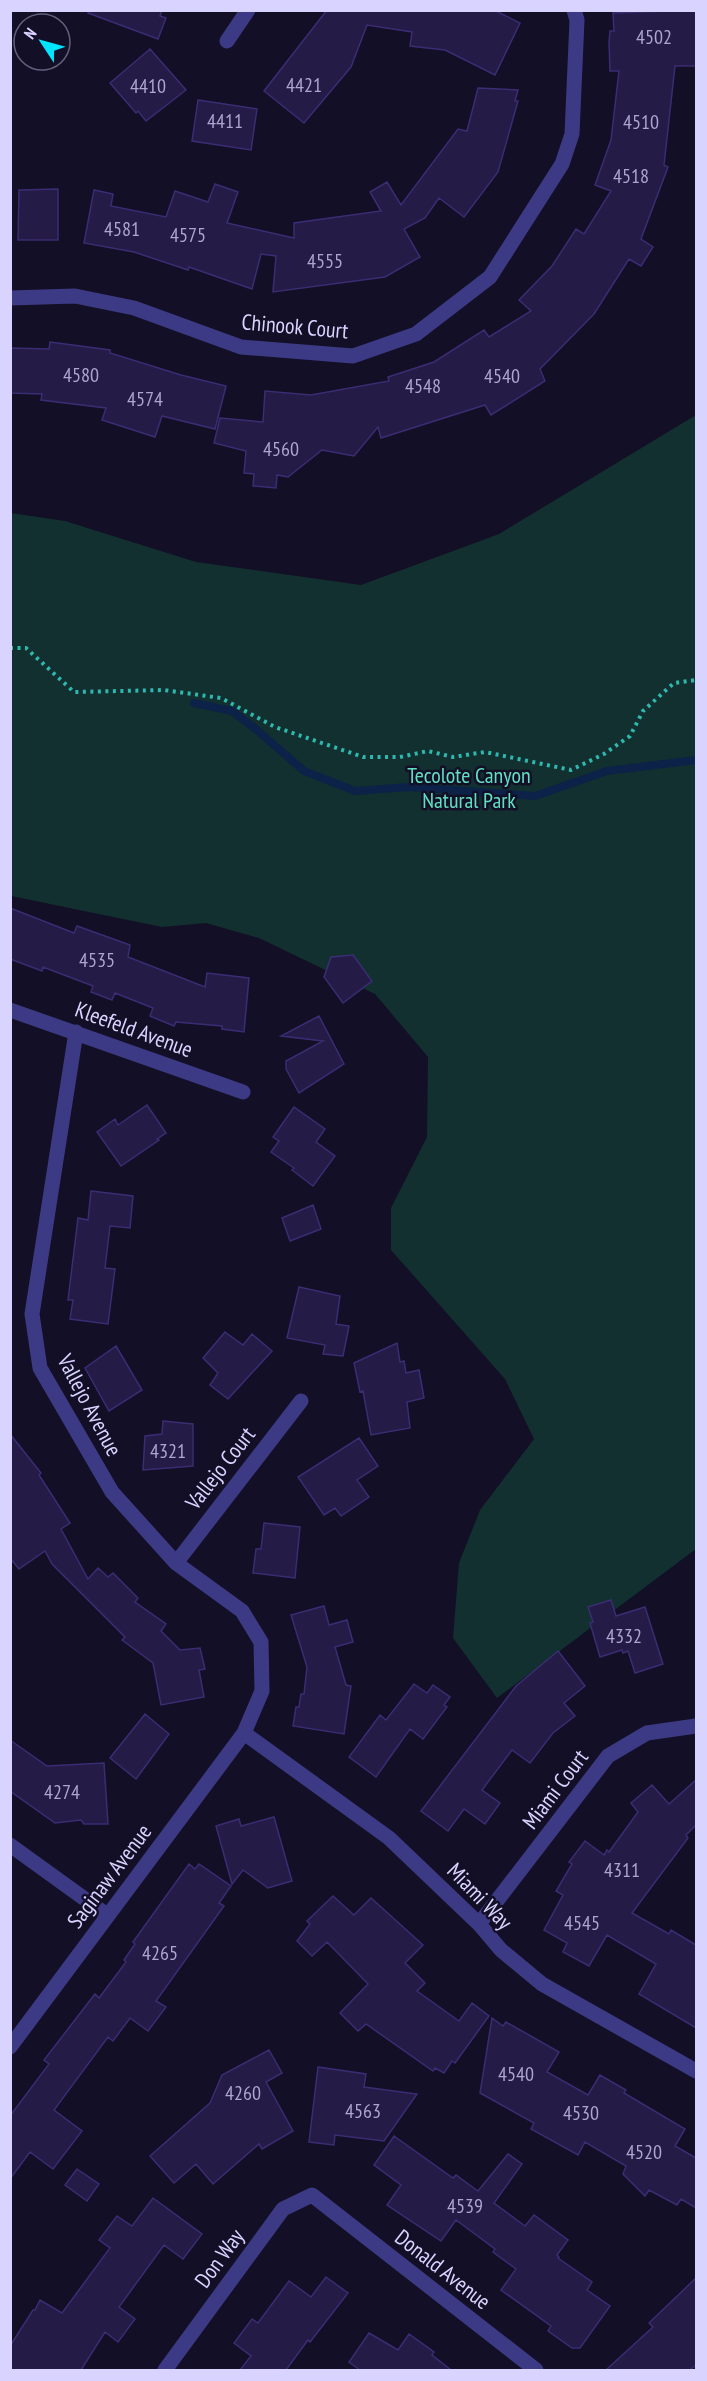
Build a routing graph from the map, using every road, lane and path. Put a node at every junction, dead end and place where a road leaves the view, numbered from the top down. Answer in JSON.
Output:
{"nodes":[{"id":1,"x":248,"y":10,"type":"edge"},
{"id":2,"x":574,"y":10,"type":"edge"},
{"id":3,"x":227,"y":41,"type":"dead end"},
{"id":4,"x":10,"y":298,"type":"edge"},
{"id":5,"x":10,"y":648,"type":"edge"},
{"id":6,"x":696,"y":680,"type":"edge"},
{"id":7,"x":10,"y":1010,"type":"edge"},
{"id":8,"x":76,"y":1032,"type":"junction"},
{"id":9,"x":243,"y":1092,"type":"dead end"},
{"id":10,"x":301,"y":1401,"type":"dead end"},
{"id":11,"x":176,"y":1563,"type":"junction"},
{"id":12,"x":696,"y":1726,"type":"edge"},
{"id":13,"x":243,"y":1732,"type":"junction"},
{"id":14,"x":10,"y":1845,"type":"edge"},
{"id":15,"x":107,"y":1915,"type":"junction"},
{"id":16,"x":479,"y":1924,"type":"junction"},
{"id":17,"x":10,"y":2047,"type":"edge"},
{"id":18,"x":696,"y":2072,"type":"edge"},
{"id":19,"x":322,"y":2202,"type":"joint"},
{"id":20,"x":165,"y":2370,"type":"edge"},
{"id":21,"x":536,"y":2370,"type":"edge"}],
"edges":[{"from":1,"to":3,"type":"street"},
{"from":2,"to":4,"type":"street","name":"Chinook Court"},
{"from":5,"to":6,"type":"path"},
{"from":7,"to":8,"type":"street","name":"Kleefeld Avenue"},
{"from":8,"to":9,"type":"street","name":"Kleefeld Avenue"},
{"from":8,"to":11,"type":"street","name":"Vallejo Avenue"},
{"from":10,"to":11,"type":"street","name":"Vallejo Court"},
{"from":11,"to":13,"type":"street","name":"Vallejo Avenue"},
{"from":12,"to":16,"type":"street","name":"Miami Court"},
{"from":13,"to":15,"type":"street","name":"Saginaw Avenue"},
{"from":13,"to":16,"type":"street","name":"Miami Way"},
{"from":14,"to":15,"type":"street"},
{"from":15,"to":17,"type":"street","name":"Saginaw Avenue"},
{"from":16,"to":18,"type":"street","name":"Miami Way"},
{"from":19,"to":20,"type":"street","name":"Don Way"},
{"from":19,"to":21,"type":"street","name":"Donald Avenue"}]}
